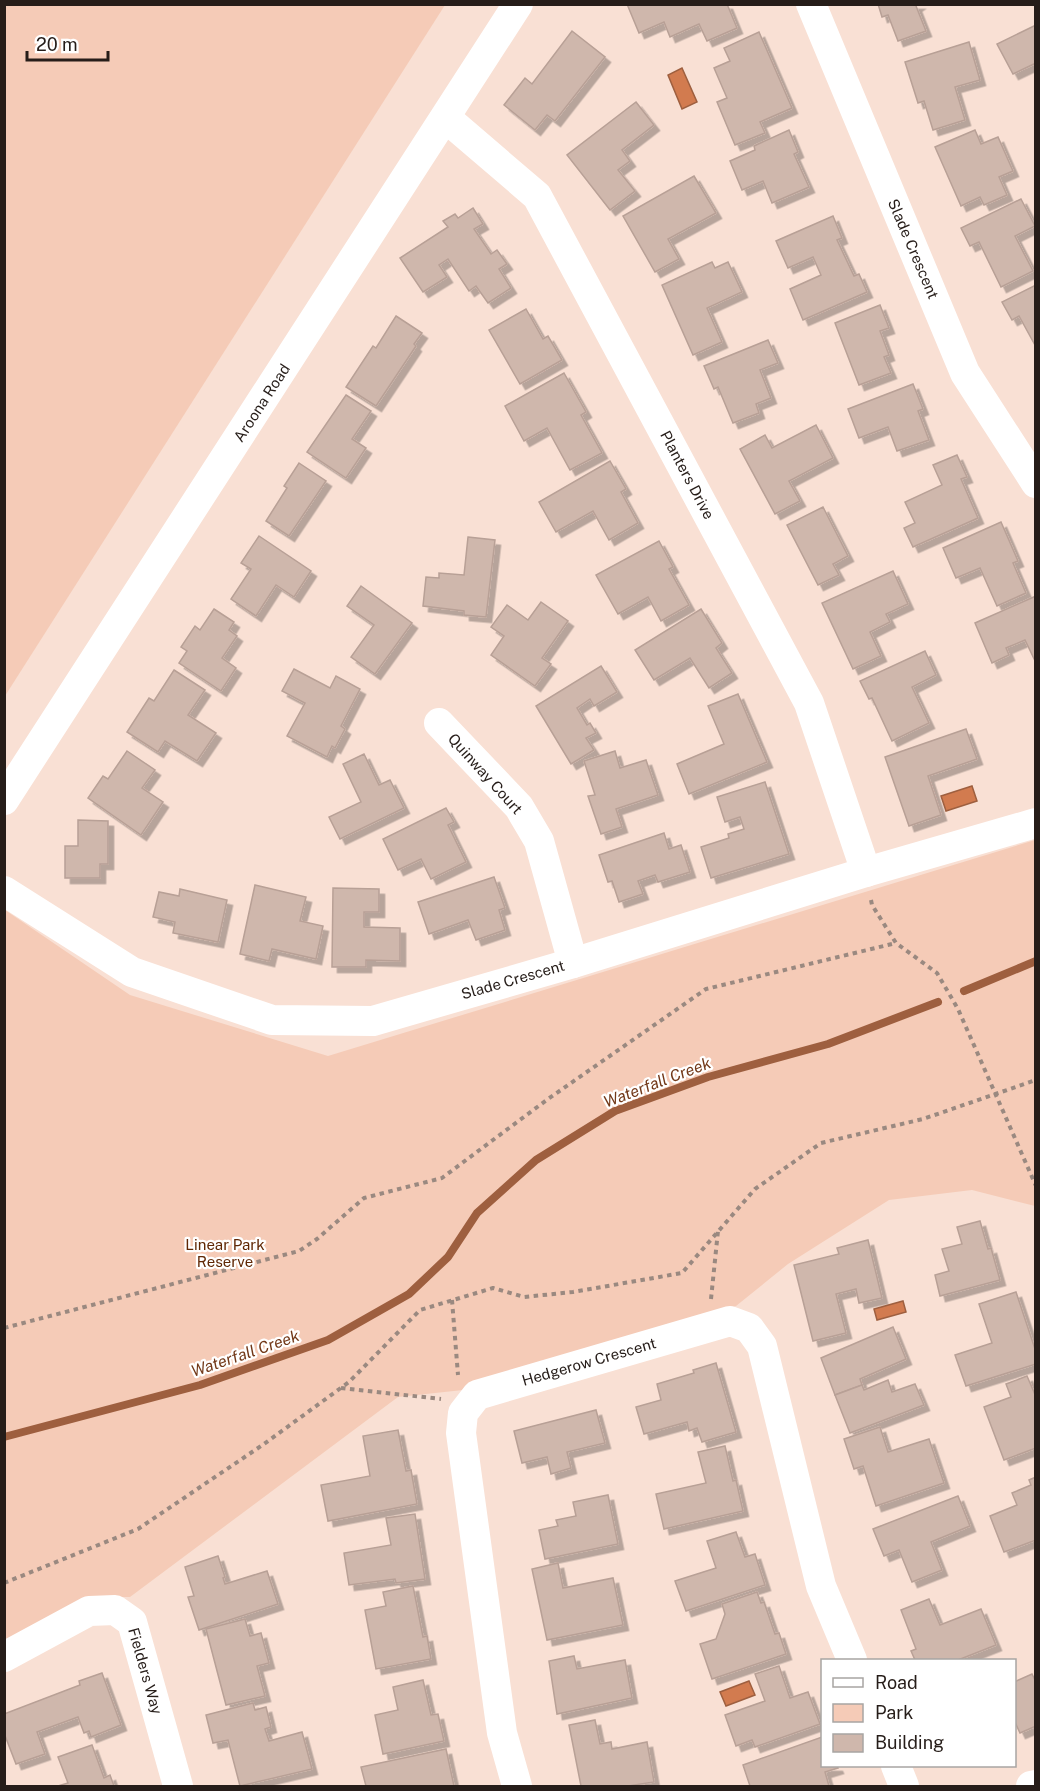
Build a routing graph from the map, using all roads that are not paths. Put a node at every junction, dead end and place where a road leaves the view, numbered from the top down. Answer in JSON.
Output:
{"nodes":[{"id":1,"x":518,"y":4,"type":"edge"},
{"id":2,"x":811,"y":4,"type":"edge"},
{"id":3,"x":446,"y":118,"type":"junction"},
{"id":4,"x":1035,"y":483,"type":"edge"},
{"id":5,"x":439,"y":723,"type":"dead end"},
{"id":6,"x":4,"y":800,"type":"edge"},
{"id":7,"x":1035,"y":823,"type":"edge"},
{"id":8,"x":866,"y":872,"type":"junction"},
{"id":9,"x":4,"y":891,"type":"edge"},
{"id":10,"x":573,"y":963,"type":"junction"},
{"id":11,"x":4,"y":1657,"type":"edge"},
{"id":12,"x":852,"y":1659,"type":"edge"},
{"id":13,"x":896,"y":1767,"type":"edge"},
{"id":14,"x":1035,"y":1785,"type":"edge"},
{"id":15,"x":178,"y":1786,"type":"edge"},
{"id":16,"x":517,"y":1786,"type":"edge"},
{"id":17,"x":904,"y":1786,"type":"edge"},
{"id":18,"x":1031,"y":1786,"type":"edge"}],
"edges":[{"from":1,"to":3,"type":"street","name":"Aroona Road"},
{"from":2,"to":4,"type":"street","name":"Slade Crescent"},
{"from":3,"to":6,"type":"street","name":"Aroona Road"},
{"from":3,"to":8,"type":"street","name":"Planters Drive"},
{"from":5,"to":10,"type":"street","name":"Quinway Court"},
{"from":7,"to":8,"type":"street","name":"Slade Crescent"},
{"from":8,"to":10,"type":"street","name":"Slade Crescent"},
{"from":9,"to":10,"type":"street","name":"Slade Crescent"},
{"from":11,"to":15,"type":"street","name":"Fielders Way"},
{"from":12,"to":16,"type":"street","name":"Hedgerow Crescent"},
{"from":13,"to":17,"type":"street"},
{"from":14,"to":18,"type":"street"}]}
